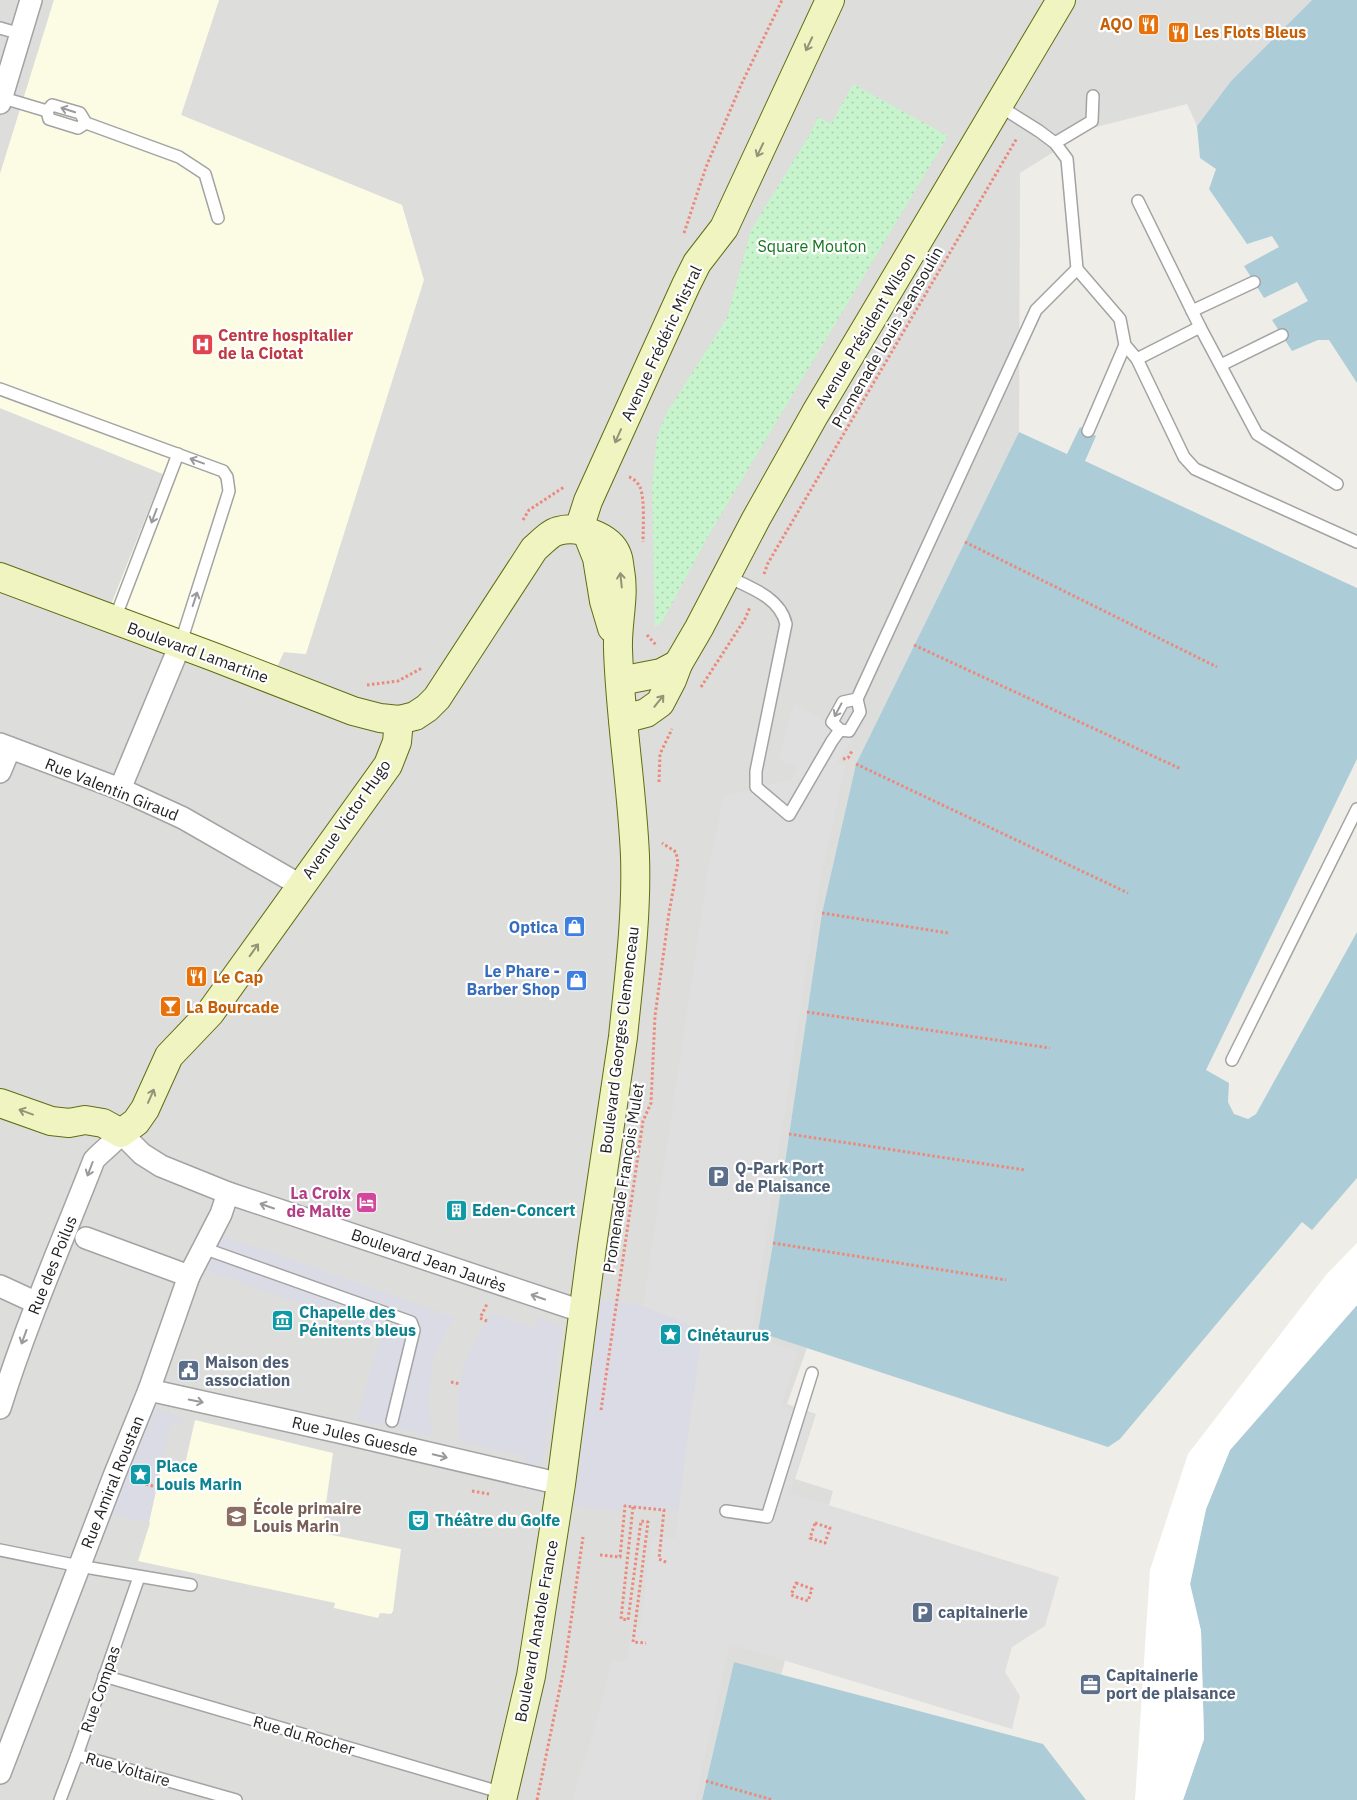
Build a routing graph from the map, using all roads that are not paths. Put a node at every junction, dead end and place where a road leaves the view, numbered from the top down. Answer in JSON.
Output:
{"nodes":[{"id":1,"x":31,"y":0,"type":"edge"},
{"id":2,"x":830,"y":0,"type":"edge"},
{"id":3,"x":1061,"y":0,"type":"edge"},
{"id":4,"x":0,"y":28,"type":"edge"},
{"id":5,"x":21,"y":34,"type":"junction"},
{"id":6,"x":1094,"y":96,"type":"dead end"},
{"id":7,"x":1,"y":99,"type":"edge"},
{"id":8,"x":998,"y":105,"type":"junction"},
{"id":9,"x":1055,"y":143,"type":"junction"},
{"id":10,"x":1138,"y":201,"type":"dead end"},
{"id":11,"x":218,"y":218,"type":"dead end"},
{"id":12,"x":1077,"y":269,"type":"junction"},
{"id":13,"x":1254,"y":282,"type":"dead end"},
{"id":14,"x":1192,"y":311,"type":"junction"},
{"id":15,"x":1200,"y":327,"type":"junction"},
{"id":16,"x":1282,"y":335,"type":"dead end"},
{"id":17,"x":1125,"y":345,"type":"junction"},
{"id":18,"x":1138,"y":359,"type":"junction"},
{"id":19,"x":1221,"y":365,"type":"junction"},
{"id":20,"x":0,"y":389,"type":"edge"},
{"id":21,"x":1088,"y":431,"type":"dead end"},
{"id":22,"x":178,"y":454,"type":"junction"},
{"id":23,"x":1336,"y":484,"type":"dead end"},
{"id":24,"x":582,"y":531,"type":"junction"},
{"id":25,"x":1357,"y":542,"type":"edge"},
{"id":26,"x":726,"y":576,"type":"junction"},
{"id":27,"x":0,"y":577,"type":"edge"},
{"id":28,"x":114,"y":621,"type":"junction"},
{"id":29,"x":180,"y":645,"type":"junction"},
{"id":30,"x":678,"y":664,"type":"junction"},
{"id":31,"x":620,"y":681,"type":"junction"},
{"id":32,"x":857,"y":699,"type":"junction"},
{"id":33,"x":623,"y":719,"type":"junction"},
{"id":34,"x":398,"y":720,"type":"junction"},
{"id":35,"x":840,"y":730,"type":"junction"},
{"id":36,"x":5,"y":746,"type":"edge"},
{"id":37,"x":0,"y":772,"type":"edge"},
{"id":38,"x":120,"y":789,"type":"junction"},
{"id":39,"x":1357,"y":809,"type":"edge"},
{"id":40,"x":300,"y":885,"type":"junction"},
{"id":41,"x":1232,"y":1060,"type":"dead end"},
{"id":42,"x":0,"y":1103,"type":"edge"},
{"id":43,"x":121,"y":1133,"type":"junction"},
{"id":44,"x":228,"y":1193,"type":"junction"},
{"id":45,"x":86,"y":1238,"type":"dead end"},
{"id":46,"x":203,"y":1248,"type":"junction"},
{"id":47,"x":189,"y":1276,"type":"junction"},
{"id":48,"x":0,"y":1286,"type":"edge"},
{"id":49,"x":37,"y":1303,"type":"junction"},
{"id":50,"x":584,"y":1312,"type":"junction"},
{"id":51,"x":5,"y":1371,"type":"edge"},
{"id":52,"x":812,"y":1373,"type":"dead end"},
{"id":53,"x":149,"y":1390,"type":"junction"},
{"id":54,"x":0,"y":1408,"type":"edge"},
{"id":55,"x":392,"y":1421,"type":"dead end"},
{"id":56,"x":560,"y":1484,"type":"junction"},
{"id":57,"x":726,"y":1511,"type":"dead end"},
{"id":58,"x":0,"y":1550,"type":"edge"},
{"id":59,"x":79,"y":1566,"type":"junction"},
{"id":60,"x":139,"y":1577,"type":"junction"},
{"id":61,"x":191,"y":1585,"type":"dead end"},
{"id":62,"x":104,"y":1676,"type":"junction"},
{"id":63,"x":77,"y":1754,"type":"junction"},
{"id":64,"x":0,"y":1773,"type":"edge"},
{"id":65,"x":503,"y":1797,"type":"edge"},
{"id":66,"x":60,"y":1800,"type":"edge"},
{"id":67,"x":236,"y":1800,"type":"edge"}],
"edges":[{"from":1,"to":5,"type":"street"},
{"from":2,"to":24,"type":"street","name":"Avenue Frédéric Mistral","one_way":true},
{"from":3,"to":8,"type":"street","name":"Avenue Président Wilson"},
{"from":4,"to":5,"type":"lane"},
{"from":5,"to":7,"type":"street"},
{"from":6,"to":9,"type":"lane"},
{"from":7,"to":11,"type":"lane"},
{"from":8,"to":9,"type":"lane"},
{"from":8,"to":26,"type":"street","name":"Avenue Président Wilson"},
{"from":9,"to":12,"type":"lane"},
{"from":10,"to":14,"type":"lane"},
{"from":12,"to":17,"type":"lane"},
{"from":12,"to":32,"type":"lane"},
{"from":13,"to":14,"type":"lane"},
{"from":14,"to":15,"type":"lane"},
{"from":15,"to":18,"type":"lane"},
{"from":15,"to":19,"type":"lane"},
{"from":16,"to":19,"type":"lane"},
{"from":17,"to":18,"type":"lane"},
{"from":17,"to":21,"type":"lane"},
{"from":18,"to":25,"type":"lane"},
{"from":19,"to":23,"type":"lane"},
{"from":20,"to":22,"type":"lane"},
{"from":22,"to":28,"type":"lane","one_way":true},
{"from":29,"to":22,"type":"lane","one_way":true},
{"from":24,"to":31,"type":"street","name":"Boulevard Georges Clemenceau"},
{"from":24,"to":34,"type":"street"},
{"from":26,"to":30,"type":"street","name":"Avenue Président Wilson"},
{"from":26,"to":35,"type":"lane"},
{"from":27,"to":28,"type":"street","name":"Boulevard Lamartine"},
{"from":28,"to":29,"type":"street","name":"Boulevard Lamartine"},
{"from":29,"to":34,"type":"street","name":"Boulevard Lamartine"},
{"from":29,"to":38,"type":"street"},
{"from":30,"to":31,"type":"street"},
{"from":33,"to":30,"type":"street","name":"Avenue Président Wilson","one_way":true},
{"from":31,"to":33,"type":"street","name":"Boulevard Georges Clemenceau"},
{"from":32,"to":35,"type":"lane"},
{"from":32,"to":35,"type":"lane","one_way":true},
{"from":33,"to":50,"type":"street","name":"Boulevard Georges Clemenceau"},
{"from":34,"to":40,"type":"street","name":"Avenue Victor Hugo"},
{"from":36,"to":37,"type":"street"},
{"from":36,"to":38,"type":"street","name":"Rue Valentin Giraud"},
{"from":38,"to":40,"type":"street","name":"Rue Valentin Giraud"},
{"from":39,"to":41,"type":"lane"},
{"from":43,"to":40,"type":"street","name":"Avenue Victor Hugo","one_way":true},
{"from":43,"to":42,"type":"street","name":"Boulevard Jean Jaurès","one_way":true},
{"from":43,"to":44,"type":"street","name":"Boulevard Jean Jaurès"},
{"from":43,"to":49,"type":"street","name":"Rue des Poilus","one_way":true},
{"from":44,"to":46,"type":"street","name":"Rue Amiral Roustan"},
{"from":50,"to":44,"type":"street","name":"Boulevard Jean Jaurès","one_way":true},
{"from":45,"to":47,"type":"street"},
{"from":46,"to":47,"type":"street","name":"Rue Amiral Roustan"},
{"from":46,"to":55,"type":"lane"},
{"from":47,"to":53,"type":"street","name":"Rue Amiral Roustan"},
{"from":48,"to":49,"type":"street"},
{"from":49,"to":51,"type":"street","name":"Rue des Poilus","one_way":true},
{"from":50,"to":56,"type":"street","name":"Boulevard Anatole France"},
{"from":51,"to":54,"type":"street","name":"Rue des Poilus"},
{"from":52,"to":57,"type":"lane"},
{"from":53,"to":56,"type":"street","name":"Rue Jules Guesde","one_way":true},
{"from":53,"to":59,"type":"street","name":"Rue Amiral Roustan"},
{"from":56,"to":65,"type":"street","name":"Boulevard Anatole France"},
{"from":58,"to":59,"type":"lane"},
{"from":59,"to":60,"type":"lane"},
{"from":59,"to":64,"type":"street","name":"Rue Amiral Roustan"},
{"from":60,"to":61,"type":"lane"},
{"from":60,"to":62,"type":"lane","name":"Rue Compas"},
{"from":62,"to":63,"type":"lane","name":"Rue Compas"},
{"from":62,"to":65,"type":"lane","name":"Rue du Rocher"},
{"from":63,"to":66,"type":"lane","name":"Rue Compas"},
{"from":63,"to":67,"type":"lane","name":"Rue Voltaire"}]}
